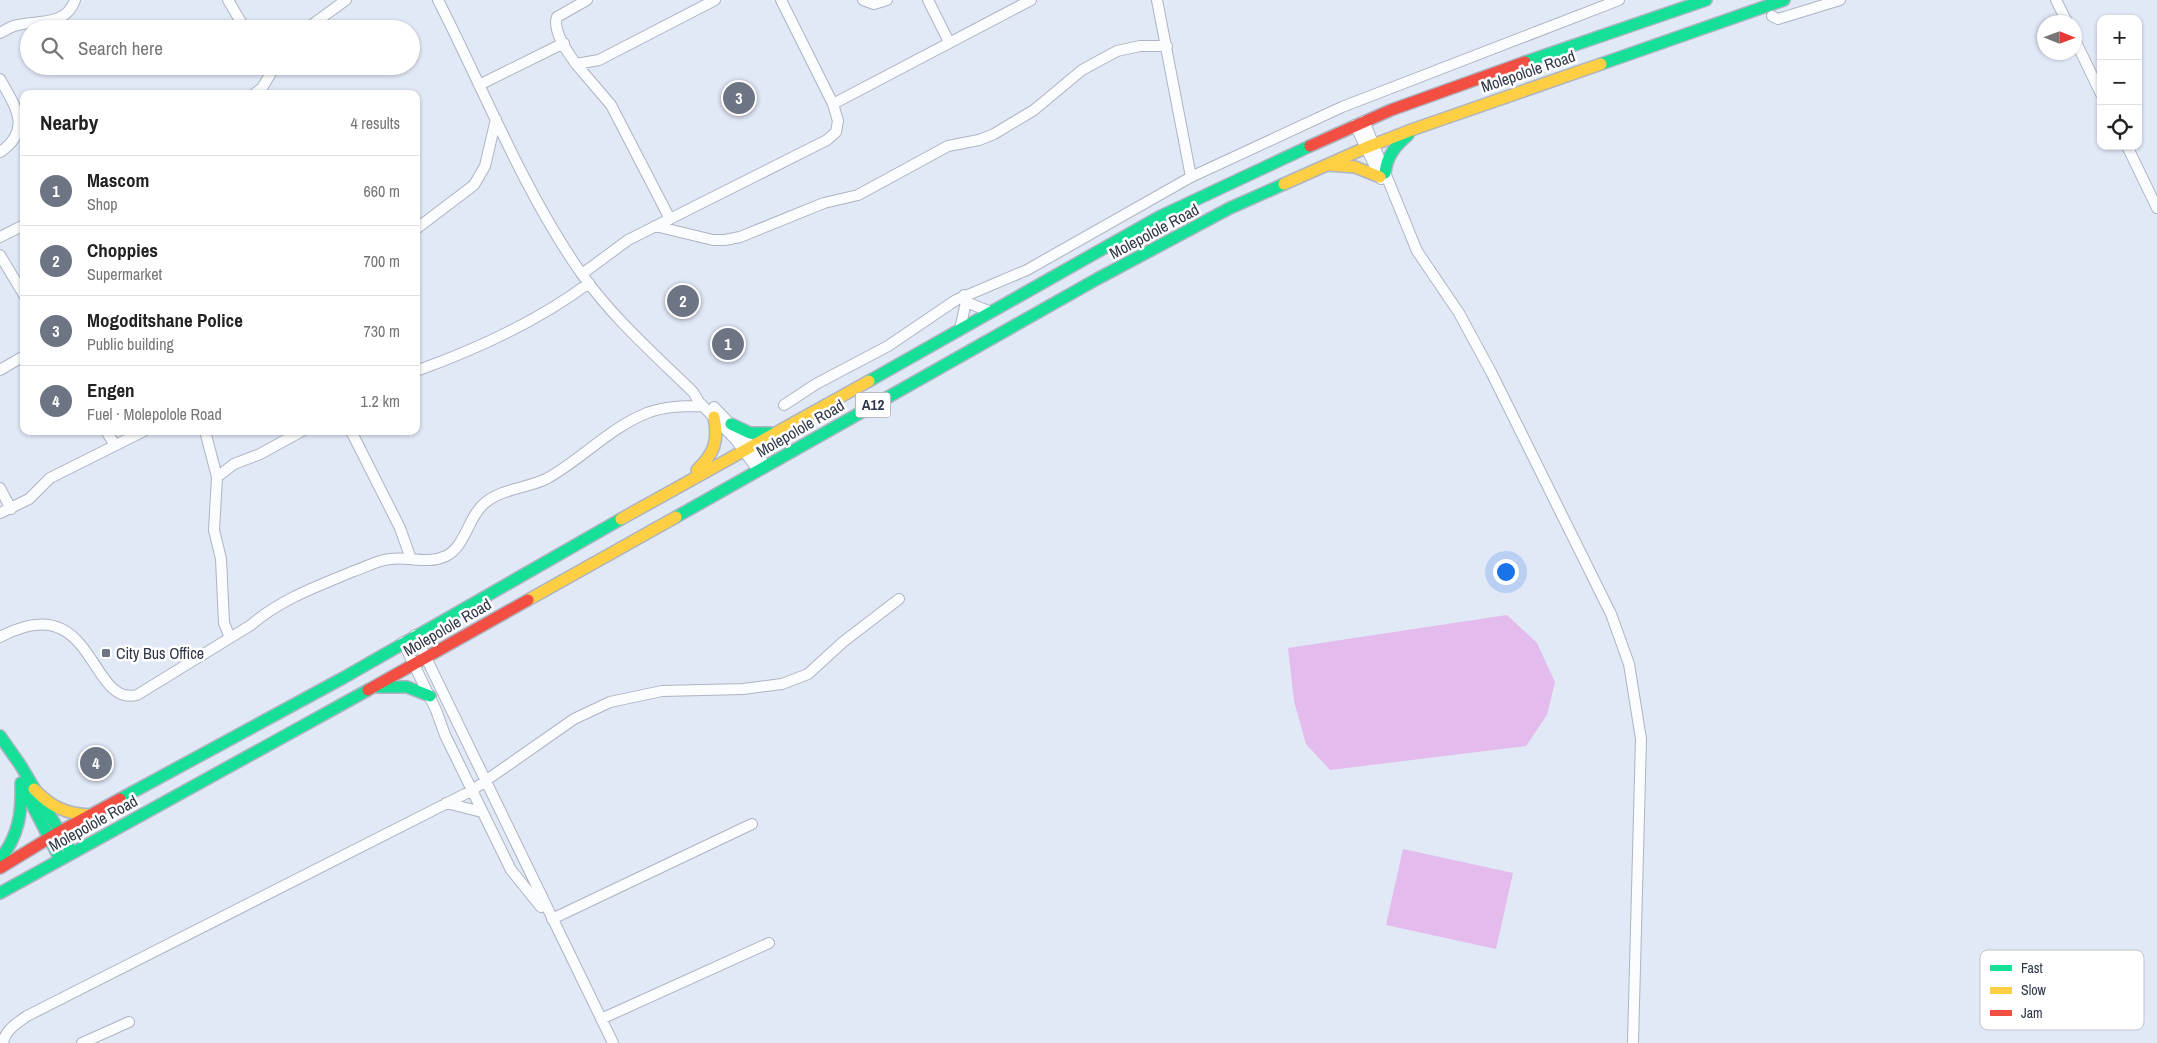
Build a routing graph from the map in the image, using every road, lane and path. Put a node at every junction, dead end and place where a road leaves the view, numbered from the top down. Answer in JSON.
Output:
{"nodes":[{"id":1,"x":75,"y":0,"type":"edge"},
{"id":2,"x":228,"y":0,"type":"edge"},
{"id":3,"x":346,"y":0,"type":"edge"},
{"id":4,"x":438,"y":0,"type":"edge"},
{"id":5,"x":587,"y":0,"type":"edge"},
{"id":6,"x":781,"y":0,"type":"edge"},
{"id":7,"x":863,"y":0,"type":"edge"},
{"id":8,"x":887,"y":0,"type":"edge"},
{"id":9,"x":928,"y":0,"type":"edge"},
{"id":10,"x":1031,"y":0,"type":"edge"},
{"id":11,"x":1157,"y":0,"type":"edge"},
{"id":12,"x":1619,"y":0,"type":"edge"},
{"id":13,"x":1706,"y":0,"type":"edge"},
{"id":14,"x":1784,"y":0,"type":"edge"},
{"id":15,"x":1840,"y":0,"type":"edge"},
{"id":16,"x":2056,"y":0,"type":"edge"},
{"id":17,"x":709,"y":1,"type":"edge"},
{"id":18,"x":1017,"y":3,"type":"edge"},
{"id":19,"x":2064,"y":15,"type":"edge"},
{"id":20,"x":1772,"y":16,"type":"dead end"},
{"id":21,"x":53,"y":20,"type":"edge"},
{"id":22,"x":240,"y":20,"type":"edge"},
{"id":23,"x":318,"y":20,"type":"edge"},
{"id":24,"x":20,"y":25,"type":"edge"},
{"id":25,"x":0,"y":33,"type":"edge"},
{"id":26,"x":949,"y":42,"type":"junction"},
{"id":27,"x":564,"y":43,"type":"junction"},
{"id":28,"x":1167,"y":46,"type":"junction"},
{"id":29,"x":2082,"y":55,"type":"edge"},
{"id":30,"x":576,"y":64,"type":"junction"},
{"id":31,"x":268,"y":75,"type":"edge"},
{"id":32,"x":0,"y":79,"type":"edge"},
{"id":33,"x":479,"y":85,"type":"junction"},
{"id":34,"x":2097,"y":86,"type":"edge"},
{"id":35,"x":259,"y":90,"type":"edge"},
{"id":36,"x":833,"y":104,"type":"junction"},
{"id":37,"x":496,"y":119,"type":"junction"},
{"id":38,"x":1360,"y":123,"type":"junction"},
{"id":39,"x":1414,"y":129,"type":"junction"},
{"id":40,"x":1369,"y":146,"type":"junction"},
{"id":41,"x":2128,"y":150,"type":"edge"},
{"id":42,"x":0,"y":152,"type":"edge"},
{"id":43,"x":1326,"y":165,"type":"junction"},
{"id":44,"x":1383,"y":175,"type":"junction"},
{"id":45,"x":1192,"y":178,"type":"junction"},
{"id":46,"x":2157,"y":208,"type":"edge"},
{"id":47,"x":670,"y":219,"type":"junction"},
{"id":48,"x":420,"y":226,"type":"edge"},
{"id":49,"x":655,"y":226,"type":"junction"},
{"id":50,"x":20,"y":227,"type":"edge"},
{"id":51,"x":0,"y":238,"type":"edge"},
{"id":52,"x":0,"y":255,"type":"edge"},
{"id":53,"x":582,"y":274,"type":"junction"},
{"id":54,"x":589,"y":283,"type":"junction"},
{"id":55,"x":20,"y":288,"type":"edge"},
{"id":56,"x":965,"y":299,"type":"junction"},
{"id":57,"x":991,"y":312,"type":"junction"},
{"id":58,"x":960,"y":329,"type":"junction"},
{"id":59,"x":20,"y":358,"type":"edge"},
{"id":60,"x":420,"y":369,"type":"edge"},
{"id":61,"x":0,"y":370,"type":"edge"},
{"id":62,"x":693,"y":392,"type":"junction"},
{"id":63,"x":703,"y":406,"type":"junction"},
{"id":64,"x":784,"y":406,"type":"dead end"},
{"id":65,"x":714,"y":417,"type":"junction"},
{"id":66,"x":730,"y":424,"type":"junction"},
{"id":67,"x":779,"y":431,"type":"junction"},
{"id":68,"x":109,"y":435,"type":"edge"},
{"id":69,"x":135,"y":435,"type":"edge"},
{"id":70,"x":206,"y":435,"type":"edge"},
{"id":71,"x":295,"y":435,"type":"edge"},
{"id":72,"x":353,"y":435,"type":"edge"},
{"id":73,"x":115,"y":444,"type":"junction"},
{"id":74,"x":748,"y":449,"type":"junction"},
{"id":75,"x":762,"y":468,"type":"junction"},
{"id":76,"x":217,"y":477,"type":"junction"},
{"id":77,"x":683,"y":483,"type":"junction"},
{"id":78,"x":0,"y":488,"type":"edge"},
{"id":79,"x":11,"y":509,"type":"junction"},
{"id":80,"x":0,"y":513,"type":"edge"},
{"id":81,"x":411,"y":558,"type":"junction"},
{"id":82,"x":900,"y":599,"type":"dead end"},
{"id":83,"x":415,"y":635,"type":"junction"},
{"id":84,"x":0,"y":637,"type":"edge"},
{"id":85,"x":230,"y":638,"type":"junction"},
{"id":86,"x":403,"y":642,"type":"junction"},
{"id":87,"x":426,"y":658,"type":"junction"},
{"id":88,"x":414,"y":665,"type":"junction"},
{"id":89,"x":373,"y":688,"type":"junction"},
{"id":90,"x":430,"y":696,"type":"junction"},
{"id":91,"x":447,"y":703,"type":"junction"},
{"id":92,"x":436,"y":710,"type":"junction"},
{"id":93,"x":0,"y":736,"type":"edge"},
{"id":94,"x":8,"y":749,"type":"junction"},
{"id":95,"x":484,"y":781,"type":"junction"},
{"id":96,"x":21,"y":783,"type":"junction"},
{"id":97,"x":34,"y":789,"type":"junction"},
{"id":98,"x":471,"y":790,"type":"junction"},
{"id":99,"x":446,"y":803,"type":"junction"},
{"id":100,"x":482,"y":812,"type":"junction"},
{"id":101,"x":92,"y":816,"type":"junction"},
{"id":102,"x":752,"y":824,"type":"dead end"},
{"id":103,"x":54,"y":835,"type":"junction"},
{"id":104,"x":72,"y":853,"type":"junction"},
{"id":105,"x":0,"y":859,"type":"edge"},
{"id":106,"x":60,"y":859,"type":"junction"},
{"id":107,"x":0,"y":868,"type":"edge"},
{"id":108,"x":0,"y":893,"type":"edge"},
{"id":109,"x":552,"y":919,"type":"junction"},
{"id":110,"x":769,"y":943,"type":"dead end"},
{"id":111,"x":601,"y":1018,"type":"junction"},
{"id":112,"x":129,"y":1022,"type":"dead end"},
{"id":113,"x":3,"y":1043,"type":"edge"},
{"id":114,"x":82,"y":1043,"type":"edge"},
{"id":115,"x":613,"y":1043,"type":"edge"},
{"id":116,"x":1633,"y":1043,"type":"edge"}],
"edges":[{"from":1,"to":21,"type":"street"},
{"from":2,"to":22,"type":"street"},
{"from":3,"to":23,"type":"street"},
{"from":4,"to":33,"type":"street"},
{"from":5,"to":27,"type":"street"},
{"from":6,"to":36,"type":"street"},
{"from":7,"to":8,"type":"street"},
{"from":9,"to":26,"type":"street"},
{"from":10,"to":18,"type":"street"},
{"from":11,"to":28,"type":"street"},
{"from":12,"to":45,"type":"street"},
{"from":13,"to":38,"type":"main road","name":"Molepolole Road","number":"A12"},
{"from":14,"to":39,"type":"main road","name":"Molepolole Road","number":"A12"},
{"from":15,"to":20,"type":"street"},
{"from":16,"to":19,"type":"street"},
{"from":17,"to":30,"type":"street"},
{"from":18,"to":26,"type":"street"},
{"from":24,"to":25,"type":"street"},
{"from":26,"to":36,"type":"street"},
{"from":27,"to":30,"type":"street"},
{"from":27,"to":33,"type":"street"},
{"from":28,"to":45,"type":"street"},
{"from":28,"to":49,"type":"street"},
{"from":29,"to":34,"type":"street"},
{"from":30,"to":47,"type":"street"},
{"from":31,"to":35,"type":"street"},
{"from":32,"to":42,"type":"street"},
{"from":33,"to":37,"type":"street"},
{"from":36,"to":47,"type":"street"},
{"from":37,"to":48,"type":"street"},
{"from":37,"to":53,"type":"street"},
{"from":38,"to":40,"type":"street"},
{"from":38,"to":57,"type":"main road","name":"Molepolole Road","number":"A12"},
{"from":39,"to":40,"type":"main road","name":"Molepolole Road","number":"A12"},
{"from":39,"to":44,"type":"main road"},
{"from":40,"to":43,"type":"main road","name":"Molepolole Road","number":"A12"},
{"from":40,"to":44,"type":"street"},
{"from":41,"to":46,"type":"street"},
{"from":43,"to":44,"type":"main road"},
{"from":43,"to":75,"type":"main road","name":"Molepolole Road","number":"A12"},
{"from":44,"to":116,"type":"street"},
{"from":45,"to":56,"type":"street"},
{"from":47,"to":49,"type":"street"},
{"from":49,"to":53,"type":"street"},
{"from":50,"to":51,"type":"street"},
{"from":52,"to":55,"type":"street"},
{"from":53,"to":54,"type":"street"},
{"from":54,"to":60,"type":"street"},
{"from":54,"to":62,"type":"street"},
{"from":56,"to":57,"type":"street"},
{"from":56,"to":58,"type":"street"},
{"from":56,"to":64,"type":"street"},
{"from":57,"to":58,"type":"main road","name":"Molepolole Road","number":"A12"},
{"from":58,"to":67,"type":"main road","name":"Molepolole Road","number":"A12"},
{"from":59,"to":61,"type":"street"},
{"from":62,"to":63,"type":"street"},
{"from":62,"to":66,"type":"street"},
{"from":63,"to":65,"type":"street"},
{"from":63,"to":81,"type":"street"},
{"from":65,"to":74,"type":"street"},
{"from":65,"to":77,"type":"main road"},
{"from":66,"to":67,"type":"main road"},
{"from":66,"to":74,"type":"street"},
{"from":67,"to":74,"type":"main road","name":"Molepolole Road","number":"A12"},
{"from":68,"to":73,"type":"street"},
{"from":69,"to":73,"type":"street"},
{"from":70,"to":76,"type":"street"},
{"from":71,"to":76,"type":"street"},
{"from":72,"to":81,"type":"street"},
{"from":73,"to":79,"type":"street"},
{"from":74,"to":75,"type":"street"},
{"from":74,"to":77,"type":"main road","name":"Molepolole Road","number":"A12"},
{"from":75,"to":87,"type":"main road","name":"Molepolole Road","number":"A12"},
{"from":76,"to":85,"type":"street"},
{"from":77,"to":83,"type":"main road","name":"Molepolole Road","number":"A12"},
{"from":78,"to":79,"type":"street"},
{"from":79,"to":80,"type":"street"},
{"from":81,"to":85,"type":"street"},
{"from":82,"to":95,"type":"street"},
{"from":83,"to":86,"type":"main road","name":"Molepolole Road","number":"A12"},
{"from":83,"to":87,"type":"street"},
{"from":84,"to":85,"type":"street"},
{"from":86,"to":88,"type":"street"},
{"from":86,"to":101,"type":"main road","name":"Molepolole Road","number":"A12"},
{"from":87,"to":88,"type":"main road","name":"Molepolole Road","number":"A12"},
{"from":87,"to":91,"type":"street"},
{"from":88,"to":89,"type":"main road","name":"Molepolole Road","number":"A12"},
{"from":88,"to":90,"type":"street"},
{"from":89,"to":90,"type":"main road"},
{"from":89,"to":104,"type":"main road","name":"Molepolole Road","number":"A12"},
{"from":90,"to":92,"type":"street"},
{"from":91,"to":92,"type":"street"},
{"from":91,"to":95,"type":"street"},
{"from":92,"to":98,"type":"street"},
{"from":93,"to":94,"type":"main road"},
{"from":94,"to":96,"type":"main road"},
{"from":94,"to":97,"type":"main road"},
{"from":95,"to":98,"type":"street"},
{"from":95,"to":109,"type":"street"},
{"from":96,"to":103,"type":"main road"},
{"from":96,"to":105,"type":"main road"},
{"from":97,"to":101,"type":"main road"},
{"from":97,"to":103,"type":"main road"},
{"from":98,"to":99,"type":"street"},
{"from":98,"to":100,"type":"street"},
{"from":99,"to":100,"type":"street"},
{"from":99,"to":113,"type":"street"},
{"from":100,"to":109,"type":"street"},
{"from":101,"to":103,"type":"main road","name":"Molepolole Road","number":"A12"},
{"from":102,"to":109,"type":"street"},
{"from":103,"to":104,"type":"main road"},
{"from":103,"to":106,"type":"main road"},
{"from":103,"to":107,"type":"main road","name":"Molepolole Road","number":"A12"},
{"from":104,"to":106,"type":"main road","name":"Molepolole Road","number":"A12"},
{"from":106,"to":108,"type":"main road","name":"Molepolole Road","number":"A12"},
{"from":109,"to":111,"type":"street"},
{"from":110,"to":111,"type":"street"},
{"from":111,"to":115,"type":"street"},
{"from":112,"to":114,"type":"street"}]}
